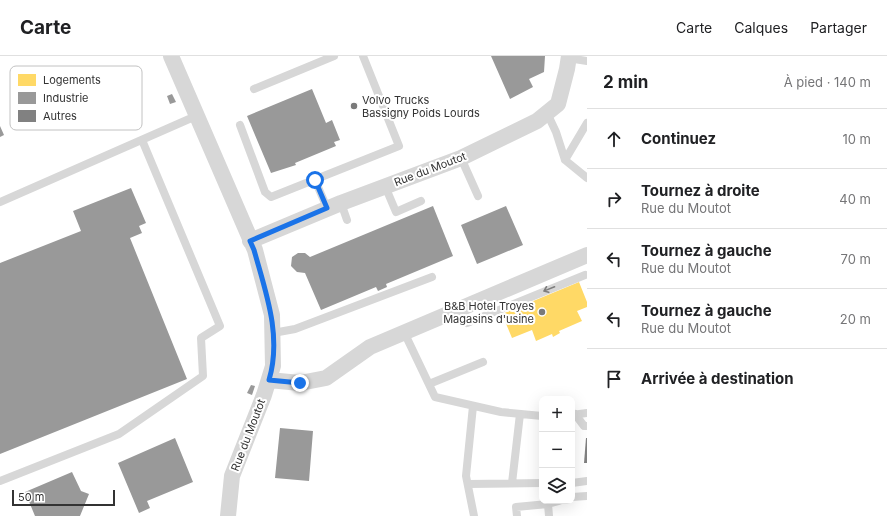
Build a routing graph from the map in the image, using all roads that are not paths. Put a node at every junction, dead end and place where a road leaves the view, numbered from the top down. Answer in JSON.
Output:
{"nodes":[{"id":1,"x":171,"y":56,"type":"edge"},
{"id":2,"x":334,"y":56,"type":"edge"},
{"id":3,"x":363,"y":56,"type":"edge"},
{"id":4,"x":568,"y":57,"type":"edge"},
{"id":5,"x":587,"y":61,"type":"edge"},
{"id":6,"x":254,"y":89,"type":"dead end"},
{"id":7,"x":547,"y":113,"type":"junction"},
{"id":8,"x":196,"y":116,"type":"junction"},
{"id":9,"x":587,"y":123,"type":"edge"},
{"id":10,"x":240,"y":125,"type":"dead end"},
{"id":11,"x":142,"y":140,"type":"junction"},
{"id":12,"x":461,"y":158,"type":"junction"},
{"id":13,"x":566,"y":160,"type":"junction"},
{"id":14,"x":587,"y":178,"type":"edge"},
{"id":15,"x":315,"y":180,"type":"junction"},
{"id":16,"x":385,"y":186,"type":"junction"},
{"id":17,"x":478,"y":196,"type":"dead end"},
{"id":18,"x":421,"y":201,"type":"dead end"},
{"id":19,"x":0,"y":202,"type":"edge"},
{"id":20,"x":334,"y":206,"type":"junction"},
{"id":21,"x":347,"y":220,"type":"dead end"},
{"id":22,"x":250,"y":241,"type":"junction"},
{"id":23,"x":587,"y":255,"type":"edge"},
{"id":24,"x":585,"y":275,"type":"dead end"},
{"id":25,"x":432,"y":277,"type":"dead end"},
{"id":26,"x":467,"y":323,"type":"dead end"},
{"id":27,"x":404,"y":332,"type":"junction"},
{"id":28,"x":273,"y":333,"type":"junction"},
{"id":29,"x":483,"y":362,"type":"dead end"},
{"id":30,"x":269,"y":380,"type":"junction"},
{"id":31,"x":429,"y":384,"type":"junction"},
{"id":32,"x":473,"y":406,"type":"junction"},
{"id":33,"x":587,"y":413,"type":"edge"},
{"id":34,"x":520,"y":414,"type":"junction"},
{"id":35,"x":575,"y":415,"type":"edge"},
{"id":36,"x":539,"y":416,"type":"edge"},
{"id":37,"x":575,"y":416,"type":"edge"},
{"id":38,"x":587,"y":426,"type":"edge"},
{"id":39,"x":0,"y":481,"type":"edge"},
{"id":40,"x":587,"y":481,"type":"edge"},
{"id":41,"x":575,"y":482,"type":"edge"},
{"id":42,"x":512,"y":483,"type":"junction"},
{"id":43,"x":539,"y":483,"type":"edge"},
{"id":44,"x":468,"y":484,"type":"junction"},
{"id":45,"x":587,"y":496,"type":"edge"},
{"id":46,"x":575,"y":497,"type":"edge"},
{"id":47,"x":548,"y":504,"type":"joint"},
{"id":48,"x":228,"y":516,"type":"edge"},
{"id":49,"x":474,"y":516,"type":"edge"},
{"id":50,"x":516,"y":516,"type":"edge"},
{"id":51,"x":549,"y":516,"type":"edge"}],
"edges":[{"from":1,"to":8,"type":"street","name":"Rue du Moutot"},
{"from":2,"to":6,"type":"lane"},
{"from":3,"to":15,"type":"lane"},
{"from":4,"to":5,"type":"lane"},
{"from":4,"to":7,"type":"street","name":"Rue du Moutot"},
{"from":7,"to":12,"type":"street","name":"Rue du Moutot"},
{"from":7,"to":13,"type":"lane"},
{"from":8,"to":11,"type":"lane"},
{"from":8,"to":22,"type":"street","name":"Rue du Moutot"},
{"from":9,"to":13,"type":"lane"},
{"from":10,"to":15,"type":"lane"},
{"from":11,"to":19,"type":"lane"},
{"from":11,"to":39,"type":"lane"},
{"from":12,"to":16,"type":"street","name":"Rue du Moutot"},
{"from":12,"to":17,"type":"lane"},
{"from":13,"to":14,"type":"lane"},
{"from":15,"to":20,"type":"lane"},
{"from":16,"to":18,"type":"lane"},
{"from":16,"to":20,"type":"street","name":"Rue du Moutot"},
{"from":20,"to":21,"type":"lane"},
{"from":20,"to":22,"type":"street","name":"Rue du Moutot"},
{"from":22,"to":28,"type":"street","name":"Rue du Moutot"},
{"from":23,"to":27,"type":"street"},
{"from":24,"to":26,"type":"lane","one_way":true},
{"from":25,"to":28,"type":"lane"},
{"from":27,"to":30,"type":"street"},
{"from":27,"to":31,"type":"lane"},
{"from":28,"to":30,"type":"street","name":"Rue du Moutot"},
{"from":29,"to":31,"type":"lane"},
{"from":30,"to":48,"type":"street","name":"Rue du Moutot"},
{"from":31,"to":32,"type":"lane"},
{"from":32,"to":34,"type":"lane"},
{"from":32,"to":44,"type":"lane"},
{"from":33,"to":35,"type":"lane"},
{"from":34,"to":36,"type":"lane"},
{"from":34,"to":42,"type":"lane"},
{"from":37,"to":38,"type":"lane"},
{"from":40,"to":41,"type":"lane"},
{"from":42,"to":43,"type":"lane"},
{"from":42,"to":44,"type":"lane"},
{"from":44,"to":49,"type":"lane"},
{"from":45,"to":46,"type":"lane"},
{"from":47,"to":50,"type":"lane"},
{"from":47,"to":51,"type":"lane"}]}
